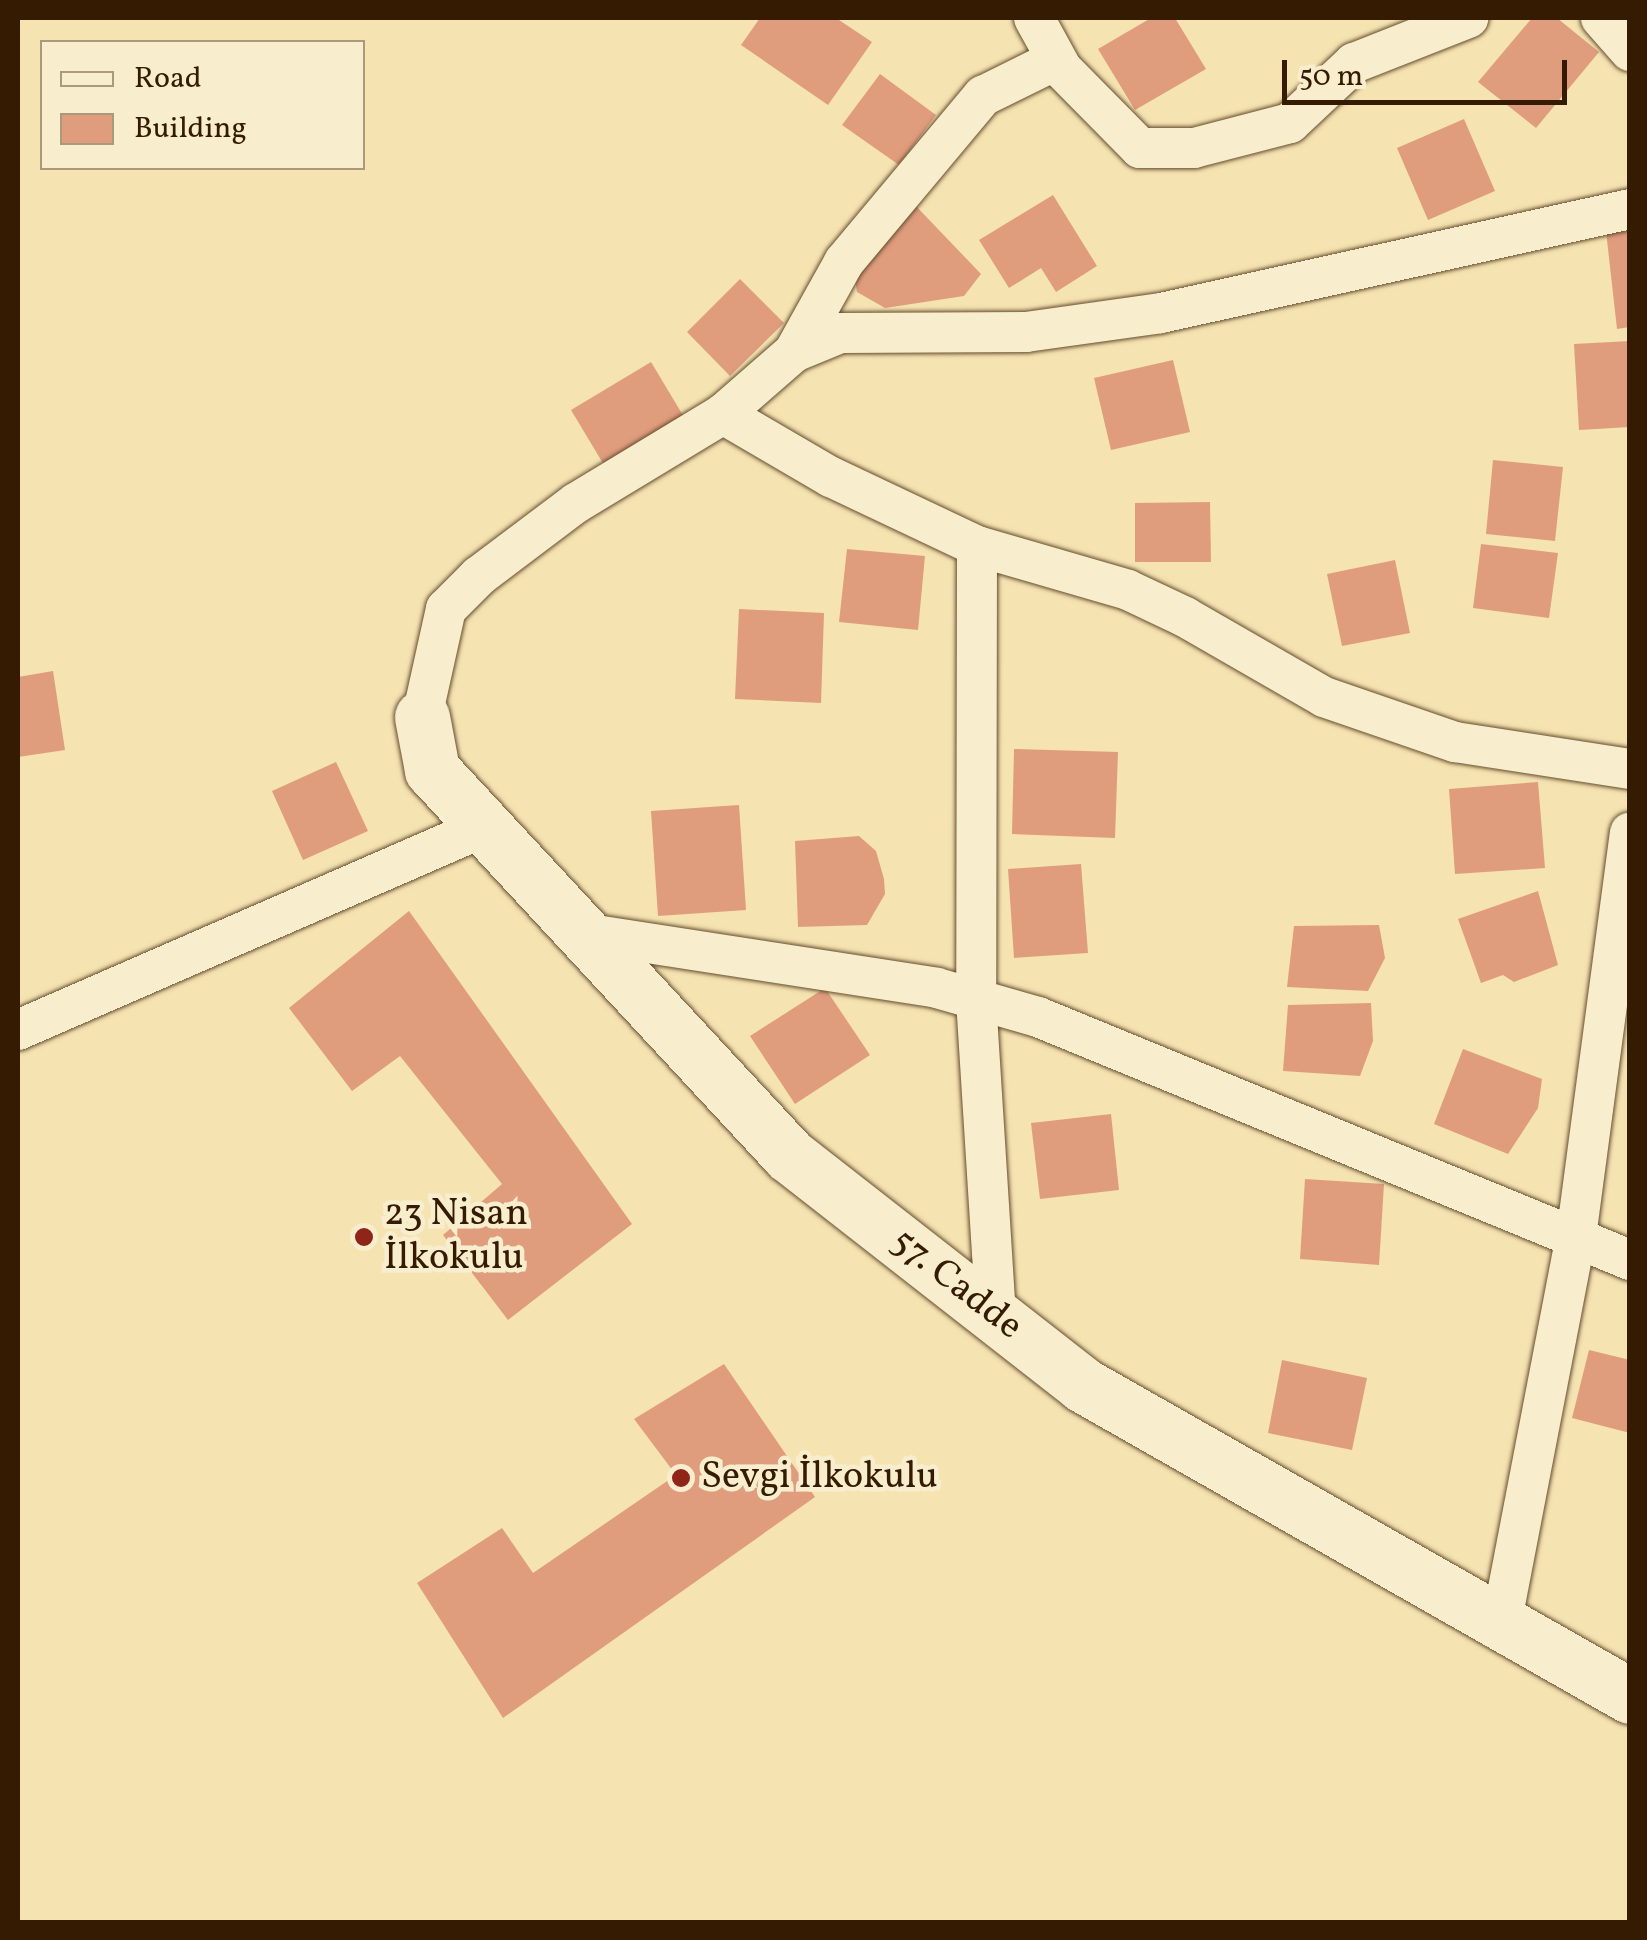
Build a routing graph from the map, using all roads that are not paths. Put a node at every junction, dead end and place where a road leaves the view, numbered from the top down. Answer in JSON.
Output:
{"nodes":[{"id":1,"x":1034,"y":18,"type":"edge"},
{"id":2,"x":1601,"y":18,"type":"edge"},
{"id":3,"x":1444,"y":21,"type":"edge"},
{"id":4,"x":1630,"y":51,"type":"edge"},
{"id":5,"x":1056,"y":60,"type":"junction"},
{"id":6,"x":1630,"y":209,"type":"edge"},
{"id":7,"x":794,"y":352,"type":"junction"},
{"id":8,"x":722,"y":414,"type":"junction"},
{"id":9,"x":978,"y":546,"type":"junction"},
{"id":10,"x":422,"y":717,"type":"joint"},
{"id":11,"x":1630,"y":769,"type":"edge"},
{"id":12,"x":484,"y":827,"type":"junction"},
{"id":13,"x":1630,"y":833,"type":"edge"},
{"id":14,"x":582,"y":932,"type":"junction"},
{"id":15,"x":976,"y":999,"type":"junction"},
{"id":16,"x":18,"y":1030,"type":"edge"},
{"id":17,"x":1576,"y":1237,"type":"junction"},
{"id":18,"x":1630,"y":1260,"type":"edge"},
{"id":19,"x":996,"y":1317,"type":"junction"},
{"id":20,"x":1502,"y":1620,"type":"junction"},
{"id":21,"x":1630,"y":1696,"type":"edge"}],
"edges":[{"from":1,"to":5,"type":"street"},
{"from":2,"to":4,"type":"street"},
{"from":3,"to":5,"type":"street"},
{"from":5,"to":7,"type":"street"},
{"from":6,"to":7,"type":"street"},
{"from":7,"to":8,"type":"street"},
{"from":8,"to":9,"type":"street"},
{"from":8,"to":10,"type":"street"},
{"from":9,"to":11,"type":"street"},
{"from":9,"to":15,"type":"street"},
{"from":10,"to":12,"type":"street","name":"57. Cadde"},
{"from":12,"to":14,"type":"street","name":"57. Cadde"},
{"from":12,"to":16,"type":"street"},
{"from":13,"to":17,"type":"street"},
{"from":14,"to":15,"type":"street"},
{"from":14,"to":19,"type":"street","name":"57. Cadde"},
{"from":15,"to":17,"type":"street"},
{"from":15,"to":19,"type":"street"},
{"from":17,"to":18,"type":"street"},
{"from":17,"to":20,"type":"street"},
{"from":19,"to":20,"type":"street","name":"57. Cadde"},
{"from":20,"to":21,"type":"street","name":"57. Cadde"}]}
